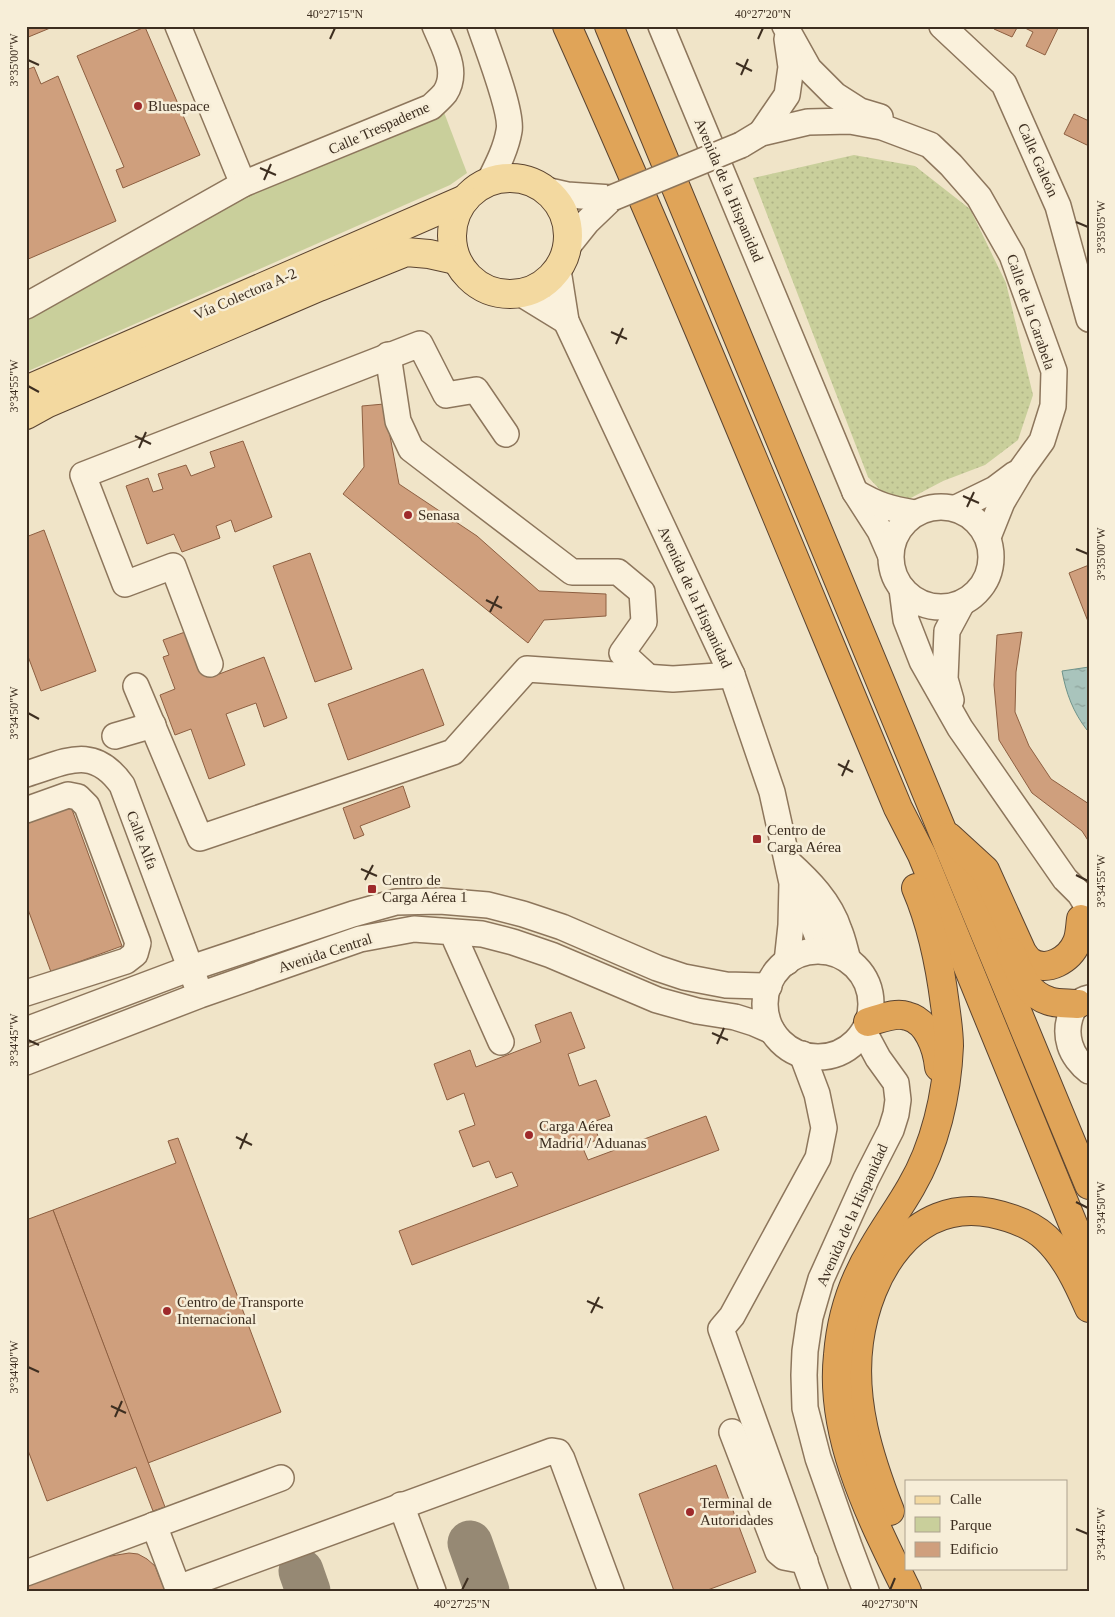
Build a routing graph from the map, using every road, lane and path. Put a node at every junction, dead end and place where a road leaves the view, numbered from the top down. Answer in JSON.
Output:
{"nodes":[{"id":1,"x":178,"y":26,"type":"edge"},
{"id":2,"x":435,"y":26,"type":"edge"},
{"id":3,"x":480,"y":26,"type":"edge"},
{"id":4,"x":567,"y":26,"type":"edge"},
{"id":5,"x":580,"y":26,"type":"edge"},
{"id":6,"x":609,"y":26,"type":"edge"},
{"id":7,"x":662,"y":26,"type":"edge"},
{"id":8,"x":785,"y":26,"type":"edge"},
{"id":9,"x":942,"y":26,"type":"edge"},
{"id":10,"x":751,"y":139,"type":"junction"},
{"id":11,"x":930,"y":145,"type":"junction"},
{"id":12,"x":951,"y":165,"type":"junction"},
{"id":13,"x":630,"y":168,"type":"junction"},
{"id":14,"x":489,"y":182,"type":"junction"},
{"id":15,"x":243,"y":184,"type":"junction"},
{"id":16,"x":545,"y":190,"type":"junction"},
{"id":17,"x":612,"y":198,"type":"junction"},
{"id":18,"x":464,"y":199,"type":"junction"},
{"id":19,"x":562,"y":258,"type":"junction"},
{"id":20,"x":456,"y":260,"type":"junction"},
{"id":21,"x":522,"y":294,"type":"junction"},
{"id":22,"x":26,"y":306,"type":"edge"},
{"id":23,"x":1089,"y":319,"type":"edge"},
{"id":24,"x":566,"y":321,"type":"junction"},
{"id":25,"x":388,"y":355,"type":"junction"},
{"id":26,"x":26,"y":390,"type":"edge"},
{"id":27,"x":26,"y":415,"type":"edge"},
{"id":28,"x":506,"y":434,"type":"dead end"},
{"id":29,"x":1021,"y":470,"type":"junction"},
{"id":30,"x":855,"y":492,"type":"junction"},
{"id":31,"x":956,"y":508,"type":"junction"},
{"id":32,"x":915,"y":513,"type":"junction"},
{"id":33,"x":988,"y":537,"type":"junction"},
{"id":34,"x":890,"y":554,"type":"junction"},
{"id":35,"x":902,"y":590,"type":"junction"},
{"id":36,"x":962,"y":603,"type":"junction"},
{"id":37,"x":210,"y":664,"type":"dead end"},
{"id":38,"x":732,"y":675,"type":"junction"},
{"id":39,"x":648,"y":677,"type":"junction"},
{"id":40,"x":136,"y":686,"type":"dead end"},
{"id":41,"x":153,"y":725,"type":"junction"},
{"id":42,"x":960,"y":728,"type":"junction"},
{"id":43,"x":115,"y":736,"type":"dead end"},
{"id":44,"x":26,"y":774,"type":"edge"},
{"id":45,"x":898,"y":808,"type":"junction"},
{"id":46,"x":26,"y":810,"type":"edge"},
{"id":47,"x":943,"y":831,"type":"junction"},
{"id":48,"x":790,"y":873,"type":"junction"},
{"id":49,"x":966,"y":888,"type":"junction"},
{"id":50,"x":1086,"y":921,"type":"edge"},
{"id":51,"x":456,"y":941,"type":"dead end"},
{"id":52,"x":823,"y":951,"type":"junction"},
{"id":53,"x":848,"y":960,"type":"junction"},
{"id":54,"x":787,"y":962,"type":"junction"},
{"id":55,"x":191,"y":968,"type":"junction"},
{"id":56,"x":768,"y":986,"type":"junction"},
{"id":57,"x":26,"y":994,"type":"edge"},
{"id":58,"x":200,"y":995,"type":"junction"},
{"id":59,"x":1085,"y":997,"type":"edge"},
{"id":60,"x":866,"y":1027,"type":"junction"},
{"id":61,"x":26,"y":1030,"type":"edge"},
{"id":62,"x":772,"y":1030,"type":"junction"},
{"id":63,"x":501,"y":1042,"type":"dead end"},
{"id":64,"x":821,"y":1055,"type":"junction"},
{"id":65,"x":26,"y":1062,"type":"edge"},
{"id":66,"x":1089,"y":1071,"type":"edge"},
{"id":67,"x":943,"y":1098,"type":"junction"},
{"id":68,"x":898,"y":1100,"type":"junction"},
{"id":69,"x":1089,"y":1185,"type":"edge"},
{"id":70,"x":1089,"y":1264,"type":"edge"},
{"id":71,"x":1089,"y":1308,"type":"edge"},
{"id":72,"x":732,"y":1432,"type":"dead end"},
{"id":73,"x":281,"y":1478,"type":"dead end"},
{"id":74,"x":401,"y":1506,"type":"junction"},
{"id":75,"x":154,"y":1526,"type":"junction"},
{"id":76,"x":905,"y":1547,"type":"edge"},
{"id":77,"x":805,"y":1561,"type":"junction"},
{"id":78,"x":916,"y":1570,"type":"edge"},
{"id":79,"x":26,"y":1573,"type":"edge"},
{"id":80,"x":178,"y":1589,"type":"edge"},
{"id":81,"x":432,"y":1591,"type":"edge"},
{"id":82,"x":611,"y":1591,"type":"edge"},
{"id":83,"x":815,"y":1591,"type":"edge"},
{"id":84,"x":866,"y":1591,"type":"edge"},
{"id":85,"x":906,"y":1591,"type":"edge"},
{"id":86,"x":925,"y":1591,"type":"edge"}],
"edges":[{"from":1,"to":15,"type":"street"},
{"from":2,"to":15,"type":"street","name":"Calle Trespaderne"},
{"from":3,"to":14,"type":"street"},
{"from":4,"to":13,"type":"highway"},
{"from":5,"to":13,"type":"highway"},
{"from":6,"to":47,"type":"highway"},
{"from":7,"to":30,"type":"street","name":"Avenida de la Hispanidad"},
{"from":8,"to":10,"type":"street","name":"Calle de la Carabela"},
{"from":8,"to":11,"type":"street","name":"Calle de la Carabela"},
{"from":9,"to":23,"type":"street","name":"Calle Galeón"},
{"from":10,"to":11,"type":"street","name":"Calle de la Carabela"},
{"from":10,"to":12,"type":"street","name":"Calle de la Carabela"},
{"from":10,"to":17,"type":"street","bridge":true},
{"from":11,"to":12,"type":"street","name":"Calle de la Carabela"},
{"from":12,"to":29,"type":"street","name":"Calle de la Carabela"},
{"from":13,"to":45,"type":"highway"},
{"from":14,"to":16,"type":"main road"},
{"from":14,"to":18,"type":"main road"},
{"from":15,"to":22,"type":"street","name":"Calle Trespaderne"},
{"from":16,"to":17,"type":"street"},
{"from":16,"to":19,"type":"main road"},
{"from":17,"to":19,"type":"street"},
{"from":18,"to":20,"type":"main road"},
{"from":18,"to":26,"type":"main road","name":"Vía Colectora A-2"},
{"from":19,"to":21,"type":"main road"},
{"from":19,"to":24,"type":"street","name":"Avenida de la Hispanidad"},
{"from":20,"to":21,"type":"main road"},
{"from":20,"to":27,"type":"main road","name":"Vía Colectora A-2"},
{"from":21,"to":24,"type":"street"},
{"from":24,"to":38,"type":"street","name":"Avenida de la Hispanidad"},
{"from":25,"to":28,"type":"street"},
{"from":25,"to":37,"type":"street"},
{"from":25,"to":39,"type":"street"},
{"from":29,"to":31,"type":"street"},
{"from":29,"to":33,"type":"street"},
{"from":30,"to":32,"type":"street"},
{"from":30,"to":34,"type":"street","name":"Avenida de la Hispanidad"},
{"from":31,"to":32,"type":"street"},
{"from":31,"to":33,"type":"street"},
{"from":32,"to":34,"type":"street"},
{"from":33,"to":36,"type":"street"},
{"from":34,"to":35,"type":"street"},
{"from":35,"to":36,"type":"street"},
{"from":35,"to":42,"type":"street"},
{"from":36,"to":42,"type":"street"},
{"from":38,"to":39,"type":"street"},
{"from":38,"to":48,"type":"street","name":"Avenida de la Hispanidad"},
{"from":39,"to":41,"type":"street"},
{"from":40,"to":41,"type":"street"},
{"from":41,"to":43,"type":"street"},
{"from":42,"to":50,"type":"street"},
{"from":44,"to":55,"type":"street","name":"Calle Alfa"},
{"from":45,"to":67,"type":"highway"},
{"from":45,"to":70,"type":"highway"},
{"from":46,"to":57,"type":"street"},
{"from":47,"to":49,"type":"highway"},
{"from":47,"to":50,"type":"highway"},
{"from":48,"to":52,"type":"street","name":"Avenida de la Hispanidad"},
{"from":48,"to":53,"type":"street"},
{"from":48,"to":54,"type":"street","name":"Avenida de la Hispanidad"},
{"from":49,"to":59,"type":"highway"},
{"from":49,"to":69,"type":"highway"},
{"from":51,"to":63,"type":"street"},
{"from":52,"to":53,"type":"street"},
{"from":52,"to":54,"type":"street"},
{"from":53,"to":60,"type":"street"},
{"from":54,"to":56,"type":"street"},
{"from":55,"to":56,"type":"street","name":"Avenida Central"},
{"from":55,"to":58,"type":"street","name":"Calle Alfa"},
{"from":55,"to":61,"type":"street","name":"Avenida Central"},
{"from":56,"to":62,"type":"street"},
{"from":58,"to":62,"type":"street","name":"Avenida Central"},
{"from":58,"to":65,"type":"street","name":"Avenida Central"},
{"from":59,"to":66,"type":"street"},
{"from":60,"to":64,"type":"street"},
{"from":60,"to":67,"type":"highway"},
{"from":60,"to":68,"type":"street","name":"Avenida de la Hispanidad"},
{"from":62,"to":64,"type":"street"},
{"from":64,"to":68,"type":"street"},
{"from":64,"to":77,"type":"street"},
{"from":67,"to":85,"type":"highway"},
{"from":68,"to":84,"type":"street","name":"Avenida de la Hispanidad"},
{"from":71,"to":76,"type":"highway"},
{"from":72,"to":77,"type":"street"},
{"from":73,"to":75,"type":"street"},
{"from":74,"to":80,"type":"street"},
{"from":74,"to":81,"type":"street"},
{"from":74,"to":82,"type":"street"},
{"from":75,"to":79,"type":"street"},
{"from":75,"to":80,"type":"street"},
{"from":77,"to":83,"type":"street"},
{"from":78,"to":86,"type":"highway"}]}
